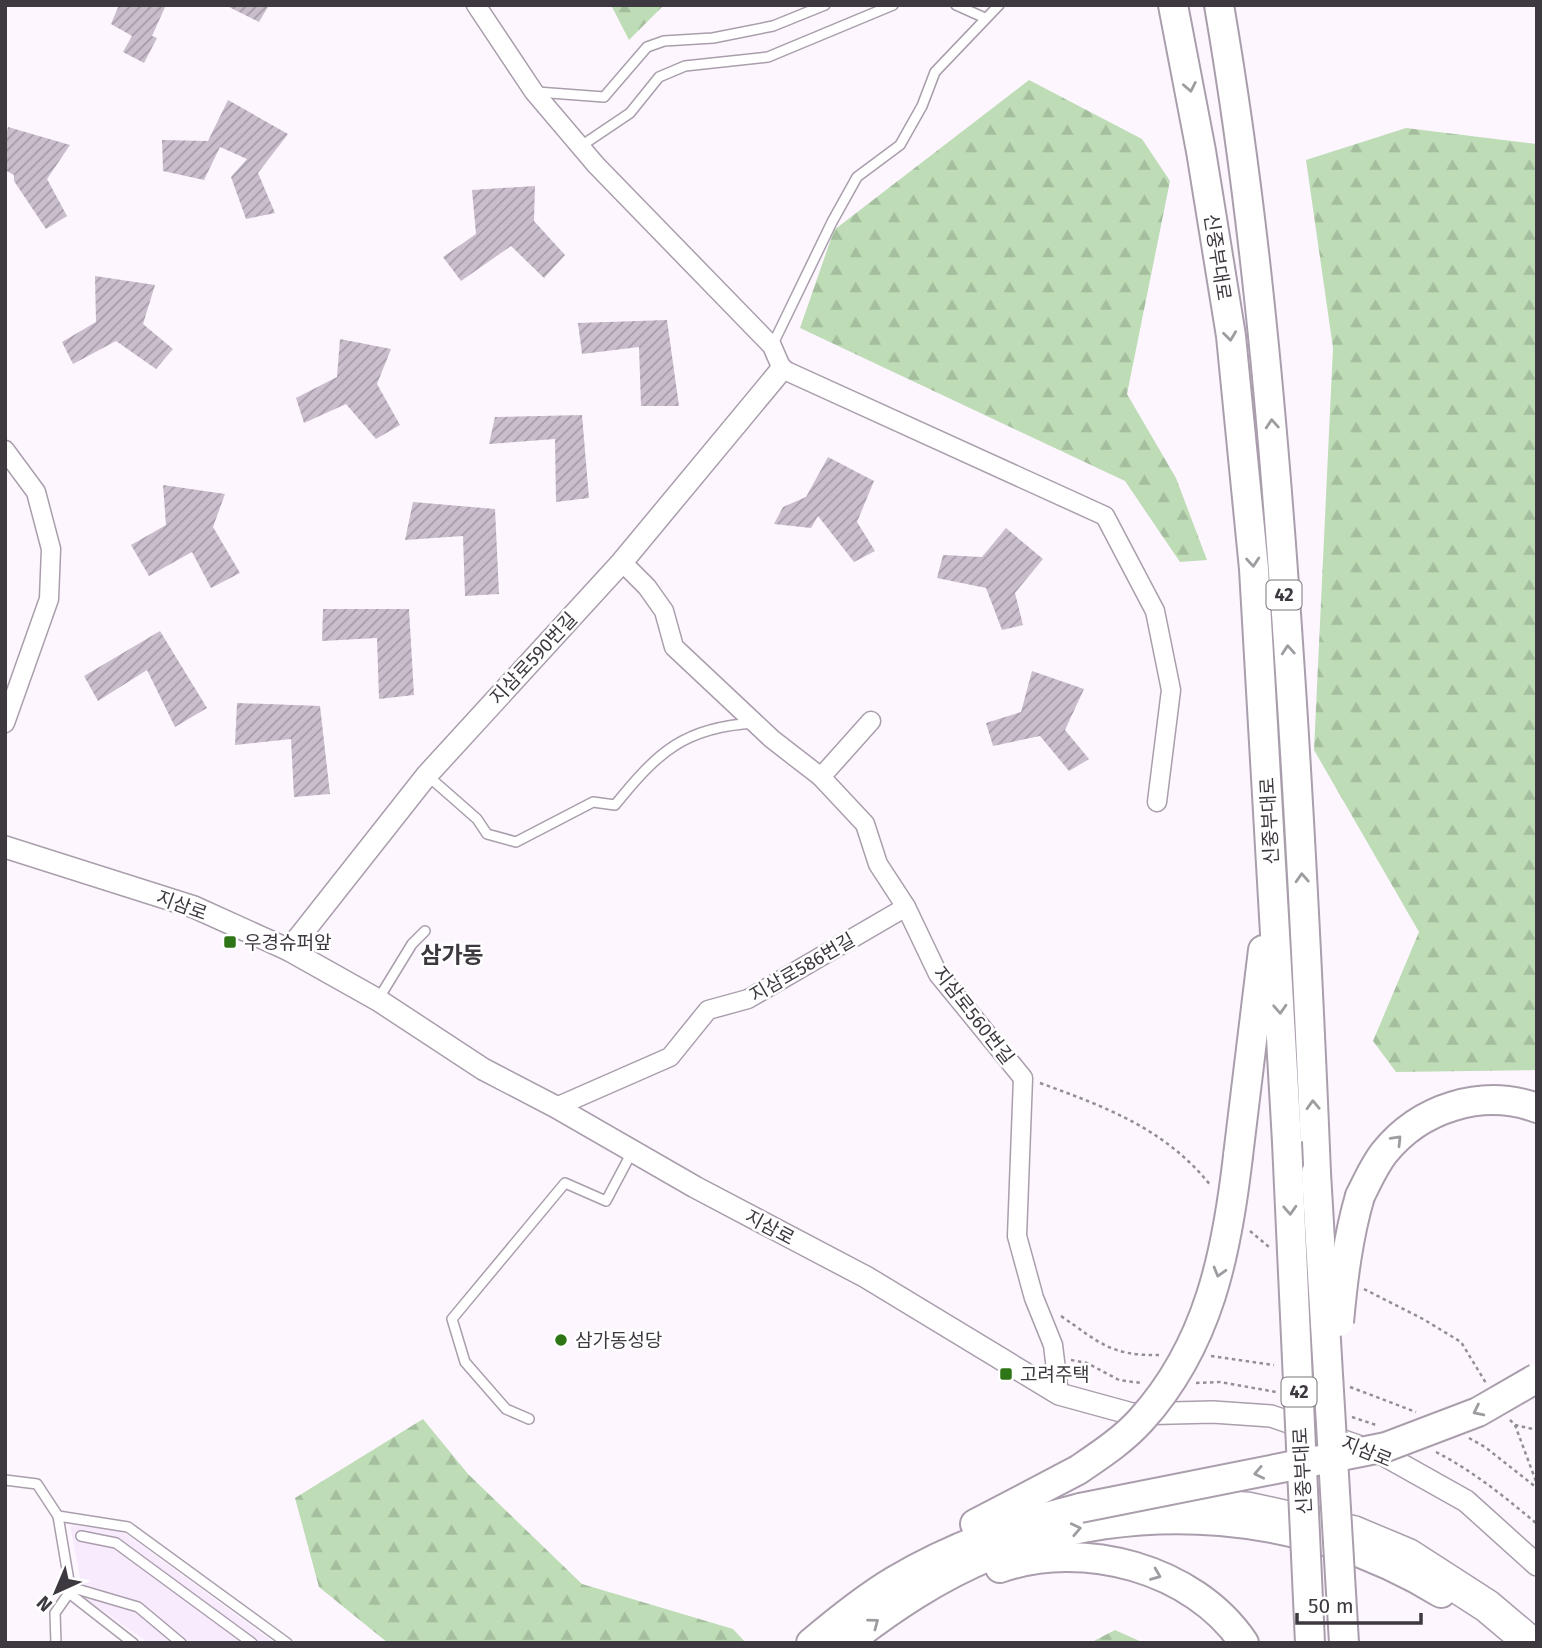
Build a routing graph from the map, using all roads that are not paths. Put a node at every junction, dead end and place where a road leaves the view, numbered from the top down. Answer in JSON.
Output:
{"nodes":[{"id":1,"x":476,"y":5,"type":"edge"},
{"id":2,"x":825,"y":5,"type":"edge"},
{"id":3,"x":893,"y":5,"type":"edge"},
{"id":4,"x":956,"y":5,"type":"edge"},
{"id":5,"x":999,"y":5,"type":"edge"},
{"id":6,"x":1175,"y":13,"type":"edge"},
{"id":7,"x":1220,"y":13,"type":"edge"},
{"id":8,"x":985,"y":18,"type":"junction"},
{"id":9,"x":534,"y":92,"type":"junction"},
{"id":10,"x":581,"y":146,"type":"junction"},
{"id":11,"x":772,"y":346,"type":"junction"},
{"id":12,"x":782,"y":369,"type":"junction"},
{"id":13,"x":5,"y":450,"type":"edge"},
{"id":14,"x":622,"y":562,"type":"junction"},
{"id":15,"x":872,"y":722,"type":"dead end"},
{"id":16,"x":5,"y":723,"type":"edge"},
{"id":17,"x":755,"y":723,"type":"junction"},
{"id":18,"x":427,"y":775,"type":"junction"},
{"id":19,"x":821,"y":777,"type":"junction"},
{"id":20,"x":1157,"y":802,"type":"dead end"},
{"id":21,"x":5,"y":847,"type":"edge"},
{"id":22,"x":1272,"y":867,"type":"junction"},
{"id":23,"x":906,"y":907,"type":"junction"},
{"id":24,"x":425,"y":931,"type":"dead end"},
{"id":25,"x":289,"y":950,"type":"junction"},
{"id":26,"x":378,"y":1000,"type":"junction"},
{"id":27,"x":556,"y":1107,"type":"junction"},
{"id":28,"x":1537,"y":1108,"type":"edge"},
{"id":29,"x":632,"y":1151,"type":"junction"},
{"id":30,"x":1537,"y":1378,"type":"edge"},
{"id":31,"x":1059,"y":1394,"type":"junction"},
{"id":32,"x":1330,"y":1401,"type":"junction"},
{"id":33,"x":529,"y":1419,"type":"dead end"},
{"id":34,"x":5,"y":1480,"type":"edge"},
{"id":35,"x":1080,"y":1508,"type":"junction"},
{"id":36,"x":58,"y":1516,"type":"junction"},
{"id":37,"x":81,"y":1536,"type":"dead end"},
{"id":38,"x":1537,"y":1565,"type":"edge"},
{"id":39,"x":69,"y":1590,"type":"junction"},
{"id":40,"x":901,"y":1602,"type":"junction"},
{"id":41,"x":847,"y":1614,"type":"junction"},
{"id":42,"x":57,"y":1643,"type":"edge"},
{"id":43,"x":133,"y":1643,"type":"edge"},
{"id":44,"x":181,"y":1643,"type":"edge"},
{"id":45,"x":252,"y":1643,"type":"edge"},
{"id":46,"x":287,"y":1643,"type":"edge"},
{"id":47,"x":811,"y":1643,"type":"edge"},
{"id":48,"x":847,"y":1643,"type":"edge"},
{"id":49,"x":1244,"y":1643,"type":"edge"},
{"id":50,"x":1310,"y":1643,"type":"edge"},
{"id":51,"x":1344,"y":1643,"type":"edge"},
{"id":52,"x":1509,"y":1643,"type":"edge"},
{"id":53,"x":1531,"y":1643,"type":"edge"}],
"edges":[{"from":1,"to":9,"type":"street"},
{"from":2,"to":9,"type":"lane"},
{"from":3,"to":10,"type":"lane"},
{"from":4,"to":8,"type":"lane"},
{"from":5,"to":8,"type":"lane"},
{"from":6,"to":22,"type":"highway","name":"신중부대로","number":"42","one_way":true},
{"from":32,"to":7,"type":"highway","name":"신중부대로","number":"42","one_way":true,"bridge":true},
{"from":8,"to":11,"type":"lane"},
{"from":9,"to":10,"type":"street"},
{"from":10,"to":11,"type":"street"},
{"from":11,"to":12,"type":"street"},
{"from":12,"to":14,"type":"street","name":"지삼로590번길"},
{"from":12,"to":20,"type":"street"},
{"from":13,"to":16,"type":"street"},
{"from":14,"to":17,"type":"street","name":"지삼로560번길"},
{"from":14,"to":18,"type":"street","name":"지삼로590번길"},
{"from":15,"to":19,"type":"street"},
{"from":17,"to":18,"type":"lane"},
{"from":17,"to":19,"type":"street","name":"지삼로560번길"},
{"from":18,"to":25,"type":"street","name":"지삼로590번길"},
{"from":19,"to":23,"type":"street","name":"지삼로560번길"},
{"from":21,"to":25,"type":"street","name":"지삼로"},
{"from":22,"to":41,"type":"highway","one_way":true,"bridge":true},
{"from":22,"to":50,"type":"highway","name":"신중부대로","number":"42","one_way":true,"bridge":true},
{"from":23,"to":27,"type":"street","name":"지삼로586번길"},
{"from":23,"to":31,"type":"street","name":"지삼로560번길"},
{"from":24,"to":26,"type":"lane"},
{"from":25,"to":26,"type":"street","name":"지삼로"},
{"from":26,"to":27,"type":"street","name":"지삼로"},
{"from":27,"to":29,"type":"street","name":"지삼로"},
{"from":32,"to":28,"type":"highway","one_way":true,"bridge":true},
{"from":29,"to":31,"type":"street","name":"지삼로"},
{"from":29,"to":33,"type":"lane"},
{"from":30,"to":35,"type":"highway","one_way":true,"bridge":true},
{"from":31,"to":38,"type":"street","name":"지삼로"},
{"from":32,"to":51,"type":"highway","name":"신중부대로","number":"42","bridge":true},
{"from":34,"to":36,"type":"lane"},
{"from":35,"to":41,"type":"highway"},
{"from":35,"to":53,"type":"highway"},
{"from":36,"to":39,"type":"lane"},
{"from":36,"to":46,"type":"lane"},
{"from":37,"to":45,"type":"lane"},
{"from":39,"to":42,"type":"lane"},
{"from":39,"to":43,"type":"lane"},
{"from":39,"to":44,"type":"lane"},
{"from":48,"to":40,"type":"highway","one_way":true},
{"from":40,"to":49,"type":"highway","one_way":true},
{"from":40,"to":52,"type":"highway","one_way":true},
{"from":41,"to":47,"type":"highway"}]}
